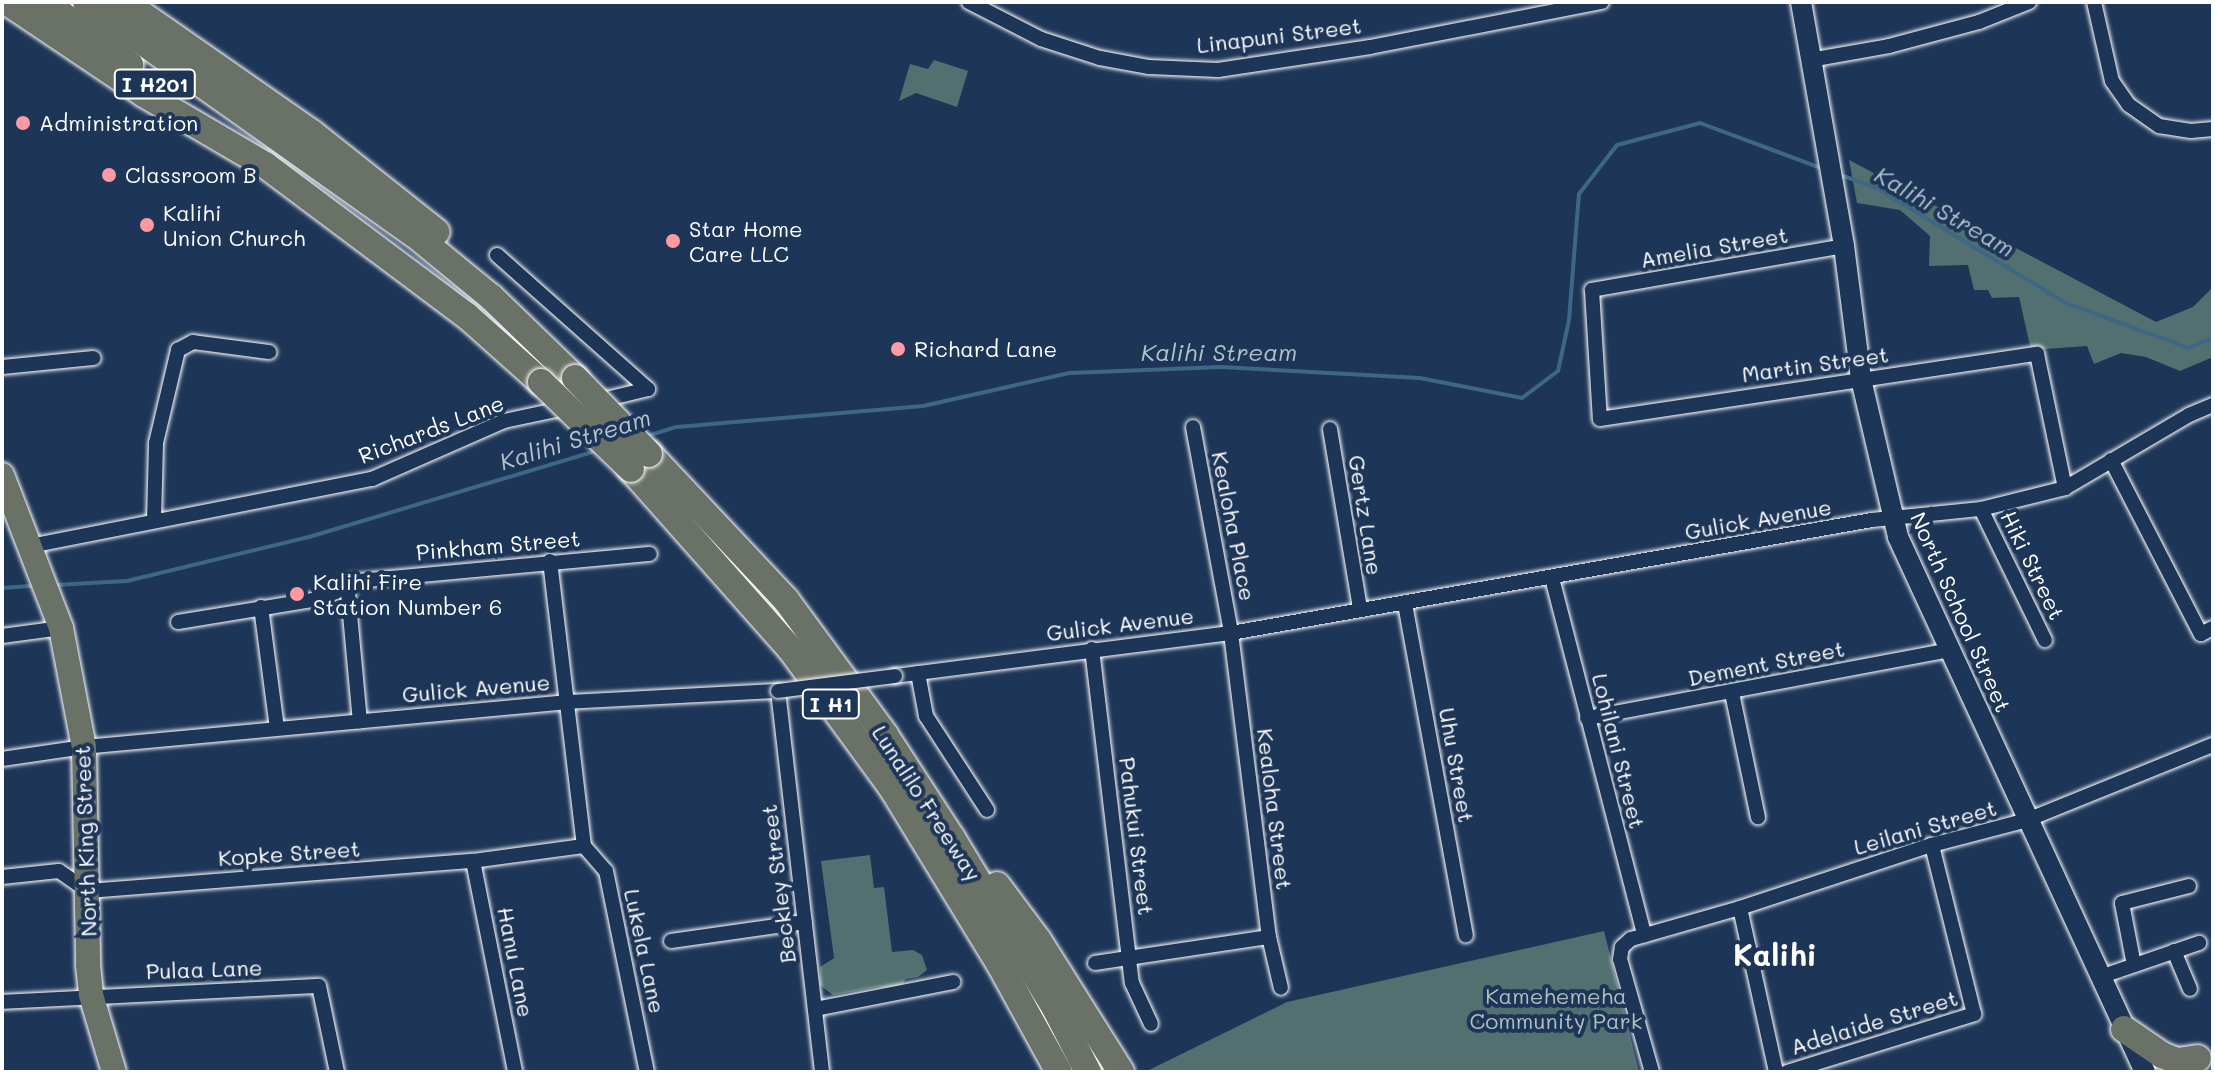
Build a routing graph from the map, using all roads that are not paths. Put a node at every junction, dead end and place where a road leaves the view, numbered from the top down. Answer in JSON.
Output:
{"nodes":[{"id":1,"x":7,"y":2,"type":"edge"},
{"id":2,"x":45,"y":2,"type":"edge"},
{"id":3,"x":86,"y":2,"type":"edge"},
{"id":4,"x":124,"y":2,"type":"edge"},
{"id":5,"x":155,"y":2,"type":"edge"},
{"id":6,"x":969,"y":2,"type":"edge"},
{"id":7,"x":1602,"y":2,"type":"edge"},
{"id":8,"x":1801,"y":2,"type":"edge"},
{"id":9,"x":2029,"y":2,"type":"edge"},
{"id":10,"x":2094,"y":2,"type":"edge"},
{"id":11,"x":1810,"y":60,"type":"junction"},
{"id":12,"x":2213,"y":129,"type":"edge"},
{"id":13,"x":312,"y":133,"type":"junction"},
{"id":14,"x":265,"y":165,"type":"junction"},
{"id":15,"x":1844,"y":246,"type":"junction"},
{"id":16,"x":497,"y":255,"type":"dead end"},
{"id":17,"x":269,"y":352,"type":"dead end"},
{"id":18,"x":94,"y":358,"type":"dead end"},
{"id":19,"x":2,"y":367,"type":"edge"},
{"id":20,"x":575,"y":378,"type":"junction"},
{"id":21,"x":1861,"y":379,"type":"junction"},
{"id":22,"x":2213,"y":405,"type":"edge"},
{"id":23,"x":1600,"y":419,"type":"joint"},
{"id":24,"x":1193,"y":427,"type":"dead end"},
{"id":25,"x":1330,"y":429,"type":"dead end"},
{"id":26,"x":2111,"y":460,"type":"junction"},
{"id":27,"x":640,"y":461,"type":"junction"},
{"id":28,"x":2,"y":475,"type":"edge"},
{"id":29,"x":2065,"y":488,"type":"junction"},
{"id":30,"x":1981,"y":509,"type":"junction"},
{"id":31,"x":1892,"y":518,"type":"junction"},
{"id":32,"x":154,"y":521,"type":"junction"},
{"id":33,"x":33,"y":553,"type":"junction"},
{"id":34,"x":650,"y":554,"type":"dead end"},
{"id":35,"x":550,"y":561,"type":"junction"},
{"id":36,"x":1552,"y":578,"type":"junction"},
{"id":37,"x":347,"y":582,"type":"junction"},
{"id":38,"x":1405,"y":604,"type":"junction"},
{"id":39,"x":261,"y":607,"type":"junction"},
{"id":40,"x":1360,"y":608,"type":"junction"},
{"id":41,"x":58,"y":618,"type":"junction"},
{"id":42,"x":178,"y":622,"type":"dead end"},
{"id":43,"x":2213,"y":628,"type":"edge"},
{"id":44,"x":1231,"y":633,"type":"junction"},
{"id":45,"x":2,"y":636,"type":"edge"},
{"id":46,"x":2045,"y":640,"type":"dead end"},
{"id":47,"x":1092,"y":649,"type":"junction"},
{"id":48,"x":1952,"y":650,"type":"junction"},
{"id":49,"x":918,"y":673,"type":"junction"},
{"id":50,"x":778,"y":691,"type":"junction"},
{"id":51,"x":1732,"y":693,"type":"junction"},
{"id":52,"x":567,"y":702,"type":"junction"},
{"id":53,"x":1587,"y":718,"type":"junction"},
{"id":54,"x":360,"y":721,"type":"junction"},
{"id":55,"x":277,"y":728,"type":"junction"},
{"id":56,"x":885,"y":735,"type":"junction"},
{"id":57,"x":84,"y":747,"type":"junction"},
{"id":58,"x":2211,"y":750,"type":"edge"},
{"id":59,"x":2,"y":759,"type":"edge"},
{"id":60,"x":987,"y":810,"type":"dead end"},
{"id":61,"x":1758,"y":817,"type":"dead end"},
{"id":62,"x":2027,"y":820,"type":"junction"},
{"id":63,"x":1932,"y":845,"type":"junction"},
{"id":64,"x":584,"y":846,"type":"junction"},
{"id":65,"x":473,"y":861,"type":"junction"},
{"id":66,"x":2,"y":877,"type":"edge"},
{"id":67,"x":2189,"y":886,"type":"dead end"},
{"id":68,"x":88,"y":891,"type":"junction"},
{"id":69,"x":1740,"y":908,"type":"junction"},
{"id":70,"x":805,"y":922,"type":"junction"},
{"id":71,"x":1466,"y":935,"type":"dead end"},
{"id":72,"x":1644,"y":935,"type":"junction"},
{"id":73,"x":1269,"y":937,"type":"junction"},
{"id":74,"x":671,"y":941,"type":"dead end"},
{"id":75,"x":2199,"y":943,"type":"dead end"},
{"id":76,"x":2174,"y":951,"type":"junction"},
{"id":77,"x":1130,"y":955,"type":"junction"},
{"id":78,"x":999,"y":963,"type":"junction"},
{"id":79,"x":1095,"y":963,"type":"dead end"},
{"id":80,"x":2134,"y":965,"type":"junction"},
{"id":81,"x":2100,"y":977,"type":"junction"},
{"id":82,"x":953,"y":982,"type":"dead end"},
{"id":83,"x":1281,"y":988,"type":"dead end"},
{"id":84,"x":2190,"y":989,"type":"dead end"},
{"id":85,"x":91,"y":995,"type":"junction"},
{"id":86,"x":2,"y":1002,"type":"edge"},
{"id":87,"x":815,"y":1009,"type":"junction"},
{"id":88,"x":1151,"y":1024,"type":"dead end"},
{"id":89,"x":2124,"y":1029,"type":"junction"},
{"id":90,"x":2206,"y":1054,"type":"edge"},
{"id":91,"x":114,"y":1072,"type":"edge"},
{"id":92,"x":337,"y":1072,"type":"edge"},
{"id":93,"x":515,"y":1072,"type":"edge"},
{"id":94,"x":647,"y":1072,"type":"edge"},
{"id":95,"x":822,"y":1072,"type":"edge"},
{"id":96,"x":1040,"y":1072,"type":"edge"},
{"id":97,"x":1059,"y":1072,"type":"edge"},
{"id":98,"x":1088,"y":1072,"type":"edge"},
{"id":99,"x":1121,"y":1072,"type":"edge"},
{"id":100,"x":1652,"y":1072,"type":"edge"},
{"id":101,"x":1776,"y":1072,"type":"edge"},
{"id":102,"x":1787,"y":1072,"type":"edge"},
{"id":103,"x":2145,"y":1072,"type":"edge"},
{"id":104,"x":2171,"y":1072,"type":"edge"}],
"edges":[{"from":1,"to":14,"type":"highway","number":"I H1"},
{"from":2,"to":14,"type":"highway","number":"I H201"},
{"from":3,"to":20,"type":"highway"},
{"from":4,"to":13,"type":"highway","number":"I H1"},
{"from":5,"to":13,"type":"highway"},
{"from":6,"to":7,"type":"street","name":"Linapuni Street"},
{"from":8,"to":11,"type":"main road","name":"North School Street"},
{"from":9,"to":11,"type":"street"},
{"from":10,"to":12,"type":"street"},
{"from":11,"to":15,"type":"main road","name":"North School Street"},
{"from":13,"to":20,"type":"highway","number":"I H1"},
{"from":14,"to":27,"type":"highway","number":"I H1","bridge":true},
{"from":15,"to":21,"type":"main road","name":"North School Street"},
{"from":15,"to":23,"type":"street","name":"Amelia Street"},
{"from":16,"to":32,"type":"street","name":"Richards Lane"},
{"from":17,"to":32,"type":"street"},
{"from":18,"to":19,"type":"street"},
{"from":20,"to":27,"type":"highway","name":"Lunalilo Freeway","number":"I H1","bridge":true},
{"from":21,"to":23,"type":"street","name":"Martin Street"},
{"from":21,"to":29,"type":"street","name":"Martin Street"},
{"from":21,"to":31,"type":"main road","name":"North School Street"},
{"from":22,"to":26,"type":"street","name":"Gulick Avenue"},
{"from":24,"to":44,"type":"street","name":"Kealoha Place"},
{"from":25,"to":40,"type":"street","name":"Gertz Lane"},
{"from":26,"to":29,"type":"street","name":"Gulick Avenue"},
{"from":26,"to":43,"type":"street"},
{"from":27,"to":56,"type":"highway","name":"Lunalilo Freeway","number":"I H1"},
{"from":27,"to":78,"type":"highway","name":"Lunalilo Freeway","number":"I H1"},
{"from":28,"to":33,"type":"main road","name":"North King Street"},
{"from":29,"to":30,"type":"street","name":"Gulick Avenue"},
{"from":30,"to":31,"type":"street","name":"Gulick Avenue"},
{"from":30,"to":46,"type":"street","name":"Hiki Street"},
{"from":31,"to":36,"type":"street","name":"Gulick Avenue"},
{"from":31,"to":48,"type":"main road","name":"North School Street"},
{"from":32,"to":33,"type":"street","name":"Richards Lane"},
{"from":33,"to":41,"type":"main road","name":"North King Street"},
{"from":34,"to":35,"type":"street","name":"Pinkham Street"},
{"from":35,"to":37,"type":"street","name":"Pinkham Street"},
{"from":35,"to":52,"type":"street"},
{"from":36,"to":38,"type":"street","name":"Gulick Avenue"},
{"from":36,"to":53,"type":"street","name":"Lohilani Street"},
{"from":37,"to":39,"type":"street","name":"Pinkham Street"},
{"from":37,"to":54,"type":"street"},
{"from":38,"to":40,"type":"street","name":"Gulick Avenue"},
{"from":38,"to":71,"type":"street","name":"Uhu Street"},
{"from":39,"to":42,"type":"street","name":"Pinkham Street"},
{"from":39,"to":55,"type":"street"},
{"from":40,"to":44,"type":"street","name":"Gulick Avenue"},
{"from":41,"to":45,"type":"street"},
{"from":41,"to":57,"type":"main road","name":"North King Street"},
{"from":44,"to":47,"type":"street","name":"Gulick Avenue"},
{"from":44,"to":73,"type":"street","name":"Kealoha Street"},
{"from":47,"to":49,"type":"street","name":"Gulick Avenue"},
{"from":47,"to":77,"type":"street","name":"Pahukui Street"},
{"from":48,"to":51,"type":"street","name":"Dement Street"},
{"from":48,"to":62,"type":"main road","name":"North School Street"},
{"from":49,"to":50,"type":"street","name":"Gulick Avenue","bridge":true},
{"from":49,"to":60,"type":"street"},
{"from":50,"to":52,"type":"street","name":"Gulick Avenue"},
{"from":50,"to":70,"type":"street","name":"Beckley Street"},
{"from":51,"to":53,"type":"street","name":"Dement Street"},
{"from":51,"to":61,"type":"street"},
{"from":52,"to":54,"type":"street","name":"Gulick Avenue"},
{"from":52,"to":64,"type":"street"},
{"from":53,"to":72,"type":"street","name":"Lohilani Street"},
{"from":54,"to":55,"type":"street","name":"Gulick Avenue"},
{"from":55,"to":57,"type":"street","name":"Gulick Avenue"},
{"from":56,"to":98,"type":"highway","name":"Lunalilo Freeway","number":"I H1"},
{"from":56,"to":99,"type":"highway"},
{"from":57,"to":59,"type":"street","name":"Gulick Avenue"},
{"from":57,"to":68,"type":"main road","name":"North King Street"},
{"from":58,"to":62,"type":"street","name":"Leilani Street"},
{"from":62,"to":63,"type":"street","name":"Leilani Street"},
{"from":62,"to":81,"type":"main road","name":"North School Street"},
{"from":63,"to":69,"type":"street","name":"Leilani Street"},
{"from":63,"to":102,"type":"street","name":"Adelaide Street"},
{"from":64,"to":65,"type":"street","name":"Kopke Street"},
{"from":64,"to":94,"type":"street","name":"Lukela Lane"},
{"from":65,"to":68,"type":"street","name":"Kopke Street"},
{"from":65,"to":93,"type":"street","name":"Hanu Lane"},
{"from":66,"to":68,"type":"street"},
{"from":67,"to":80,"type":"street"},
{"from":68,"to":85,"type":"main road","name":"North King Street"},
{"from":69,"to":72,"type":"street","name":"Leilani Street"},
{"from":69,"to":101,"type":"street"},
{"from":70,"to":74,"type":"street"},
{"from":70,"to":87,"type":"street","name":"Beckley Street"},
{"from":72,"to":100,"type":"street"},
{"from":73,"to":77,"type":"street"},
{"from":73,"to":83,"type":"street","name":"Kealoha Street"},
{"from":75,"to":76,"type":"street"},
{"from":76,"to":80,"type":"street"},
{"from":76,"to":84,"type":"street"},
{"from":77,"to":79,"type":"street"},
{"from":77,"to":88,"type":"street","name":"Pahukui Street"},
{"from":78,"to":96,"type":"highway"},
{"from":78,"to":97,"type":"highway","name":"Lunalilo Freeway","number":"I H1"},
{"from":80,"to":81,"type":"street"},
{"from":81,"to":89,"type":"main road","name":"North School Street"},
{"from":82,"to":87,"type":"street"},
{"from":85,"to":86,"type":"street","name":"Pulaa Lane"},
{"from":85,"to":91,"type":"main road","name":"North King Street"},
{"from":85,"to":92,"type":"street","name":"Pulaa Lane"},
{"from":87,"to":95,"type":"street","name":"Beckley Street"},
{"from":89,"to":90,"type":"highway"},
{"from":89,"to":103,"type":"main road","name":"North School Street"},
{"from":90,"to":104,"type":"highway"}]}
